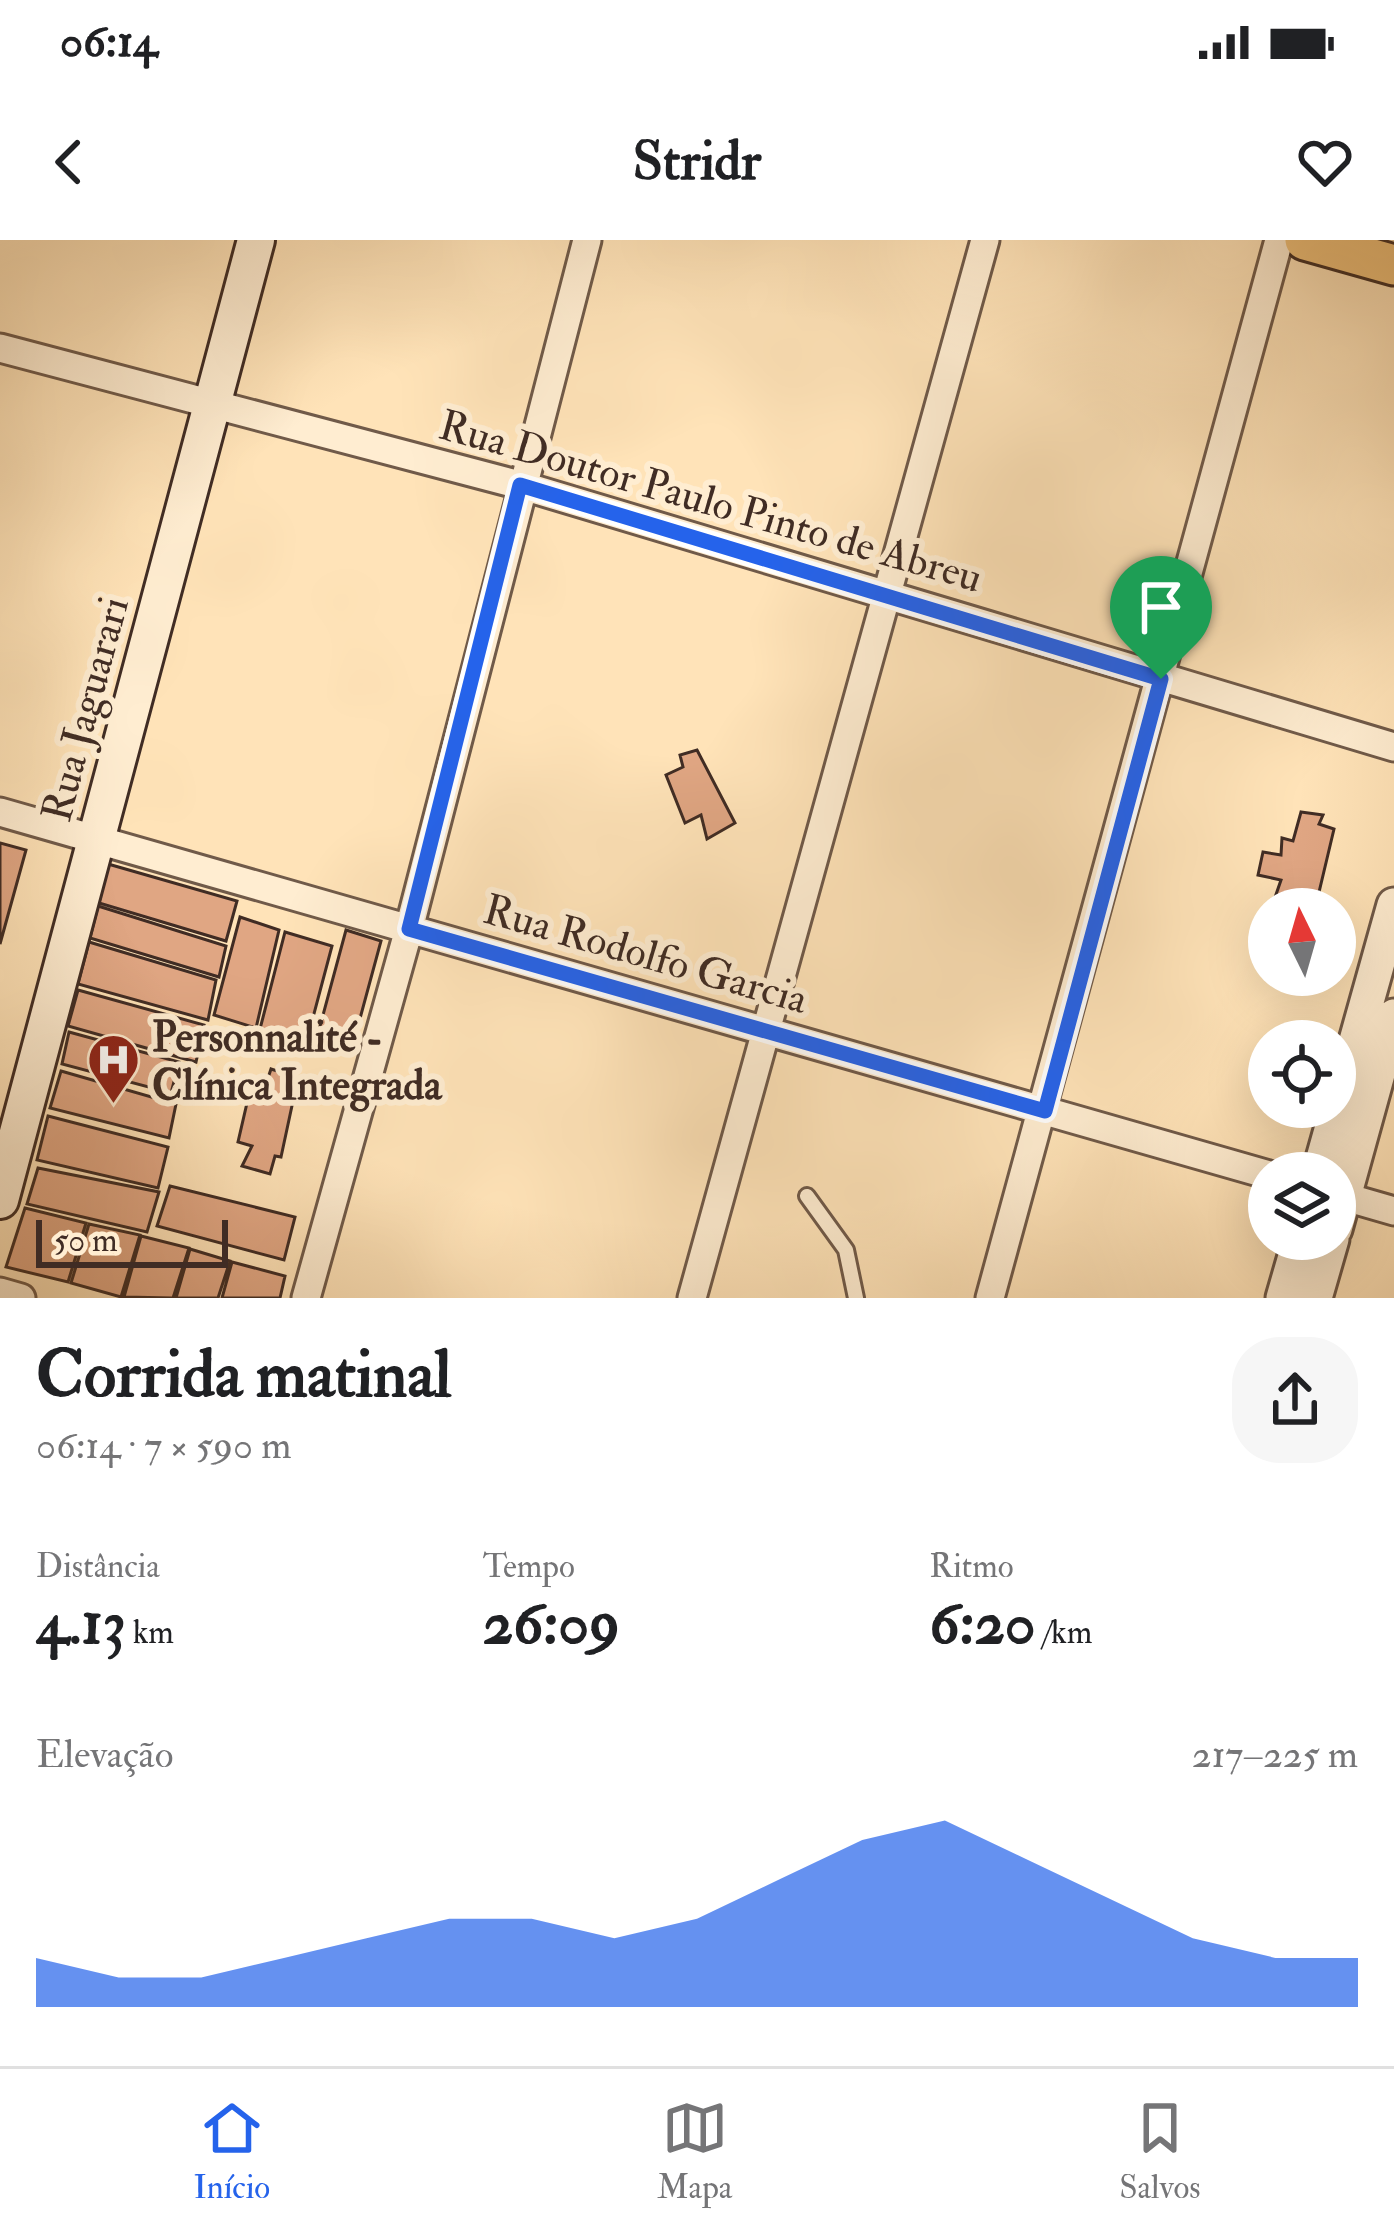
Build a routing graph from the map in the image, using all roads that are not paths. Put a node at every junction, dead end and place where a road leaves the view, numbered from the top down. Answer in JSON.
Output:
{"nodes":[{"id":1,"x":256,"y":240,"type":"edge"},
{"id":2,"x":587,"y":240,"type":"edge"},
{"id":3,"x":985,"y":240,"type":"edge"},
{"id":4,"x":1279,"y":240,"type":"edge"},
{"id":5,"x":1305,"y":240,"type":"edge"},
{"id":6,"x":1394,"y":265,"type":"edge"},
{"id":7,"x":0,"y":348,"type":"edge"},
{"id":8,"x":212,"y":405,"type":"junction"},
{"id":9,"x":520,"y":485,"type":"junction"},
{"id":10,"x":887,"y":593,"type":"junction"},
{"id":11,"x":1161,"y":679,"type":"junction"},
{"id":12,"x":1394,"y":747,"type":"edge"},
{"id":13,"x":0,"y":812,"type":"edge"},
{"id":14,"x":96,"y":840,"type":"junction"},
{"id":15,"x":1394,"y":905,"type":"edge"},
{"id":16,"x":409,"y":929,"type":"junction"},
{"id":17,"x":1394,"y":1016,"type":"edge"},
{"id":18,"x":766,"y":1031,"type":"junction"},
{"id":19,"x":1045,"y":1111,"type":"junction"},
{"id":20,"x":1325,"y":1152,"type":"edge"},
{"id":21,"x":1354,"y":1152,"type":"edge"},
{"id":22,"x":1248,"y":1169,"type":"edge"},
{"id":23,"x":807,"y":1196,"type":"dead end"},
{"id":24,"x":0,"y":1200,"type":"edge"},
{"id":25,"x":1356,"y":1208,"type":"edge"},
{"id":26,"x":1394,"y":1211,"type":"edge"},
{"id":27,"x":1294,"y":1260,"type":"edge"},
{"id":28,"x":1326,"y":1260,"type":"edge"},
{"id":29,"x":0,"y":1292,"type":"edge"},
{"id":30,"x":21,"y":1298,"type":"edge"},
{"id":31,"x":306,"y":1298,"type":"edge"},
{"id":32,"x":692,"y":1298,"type":"edge"},
{"id":33,"x":856,"y":1298,"type":"edge"},
{"id":34,"x":990,"y":1298,"type":"edge"},
{"id":35,"x":1282,"y":1298,"type":"edge"},
{"id":36,"x":1315,"y":1298,"type":"edge"}],
"edges":[{"from":1,"to":8,"type":"main road","name":"Rua Jaguarari"},
{"from":2,"to":9,"type":"street"},
{"from":3,"to":10,"type":"street"},
{"from":4,"to":11,"type":"street"},
{"from":5,"to":6,"type":"main road"},
{"from":7,"to":8,"type":"street","name":"Rua Doutor Paulo Pinto de Abreu"},
{"from":8,"to":9,"type":"street","name":"Rua Doutor Paulo Pinto de Abreu"},
{"from":8,"to":14,"type":"main road","name":"Rua Jaguarari"},
{"from":9,"to":10,"type":"street","name":"Rua Doutor Paulo Pinto de Abreu"},
{"from":9,"to":16,"type":"street"},
{"from":10,"to":11,"type":"street","name":"Rua Doutor Paulo Pinto de Abreu"},
{"from":10,"to":18,"type":"street"},
{"from":11,"to":12,"type":"street","name":"Rua Doutor Paulo Pinto de Abreu"},
{"from":11,"to":19,"type":"street"},
{"from":13,"to":14,"type":"street","name":"Rua Rodolfo Garcia"},
{"from":14,"to":16,"type":"street","name":"Rua Rodolfo Garcia"},
{"from":14,"to":24,"type":"main road","name":"Rua Jaguarari"},
{"from":15,"to":20,"type":"street"},
{"from":16,"to":18,"type":"street","name":"Rua Rodolfo Garcia"},
{"from":16,"to":31,"type":"street"},
{"from":17,"to":21,"type":"street"},
{"from":18,"to":19,"type":"street","name":"Rua Rodolfo Garcia"},
{"from":18,"to":32,"type":"street"},
{"from":19,"to":22,"type":"street","name":"Rua Rodolfo Garcia"},
{"from":19,"to":34,"type":"street"},
{"from":23,"to":33,"type":"lane"},
{"from":25,"to":26,"type":"street"},
{"from":27,"to":35,"type":"street"},
{"from":28,"to":36,"type":"street"},
{"from":29,"to":30,"type":"street"}]}
